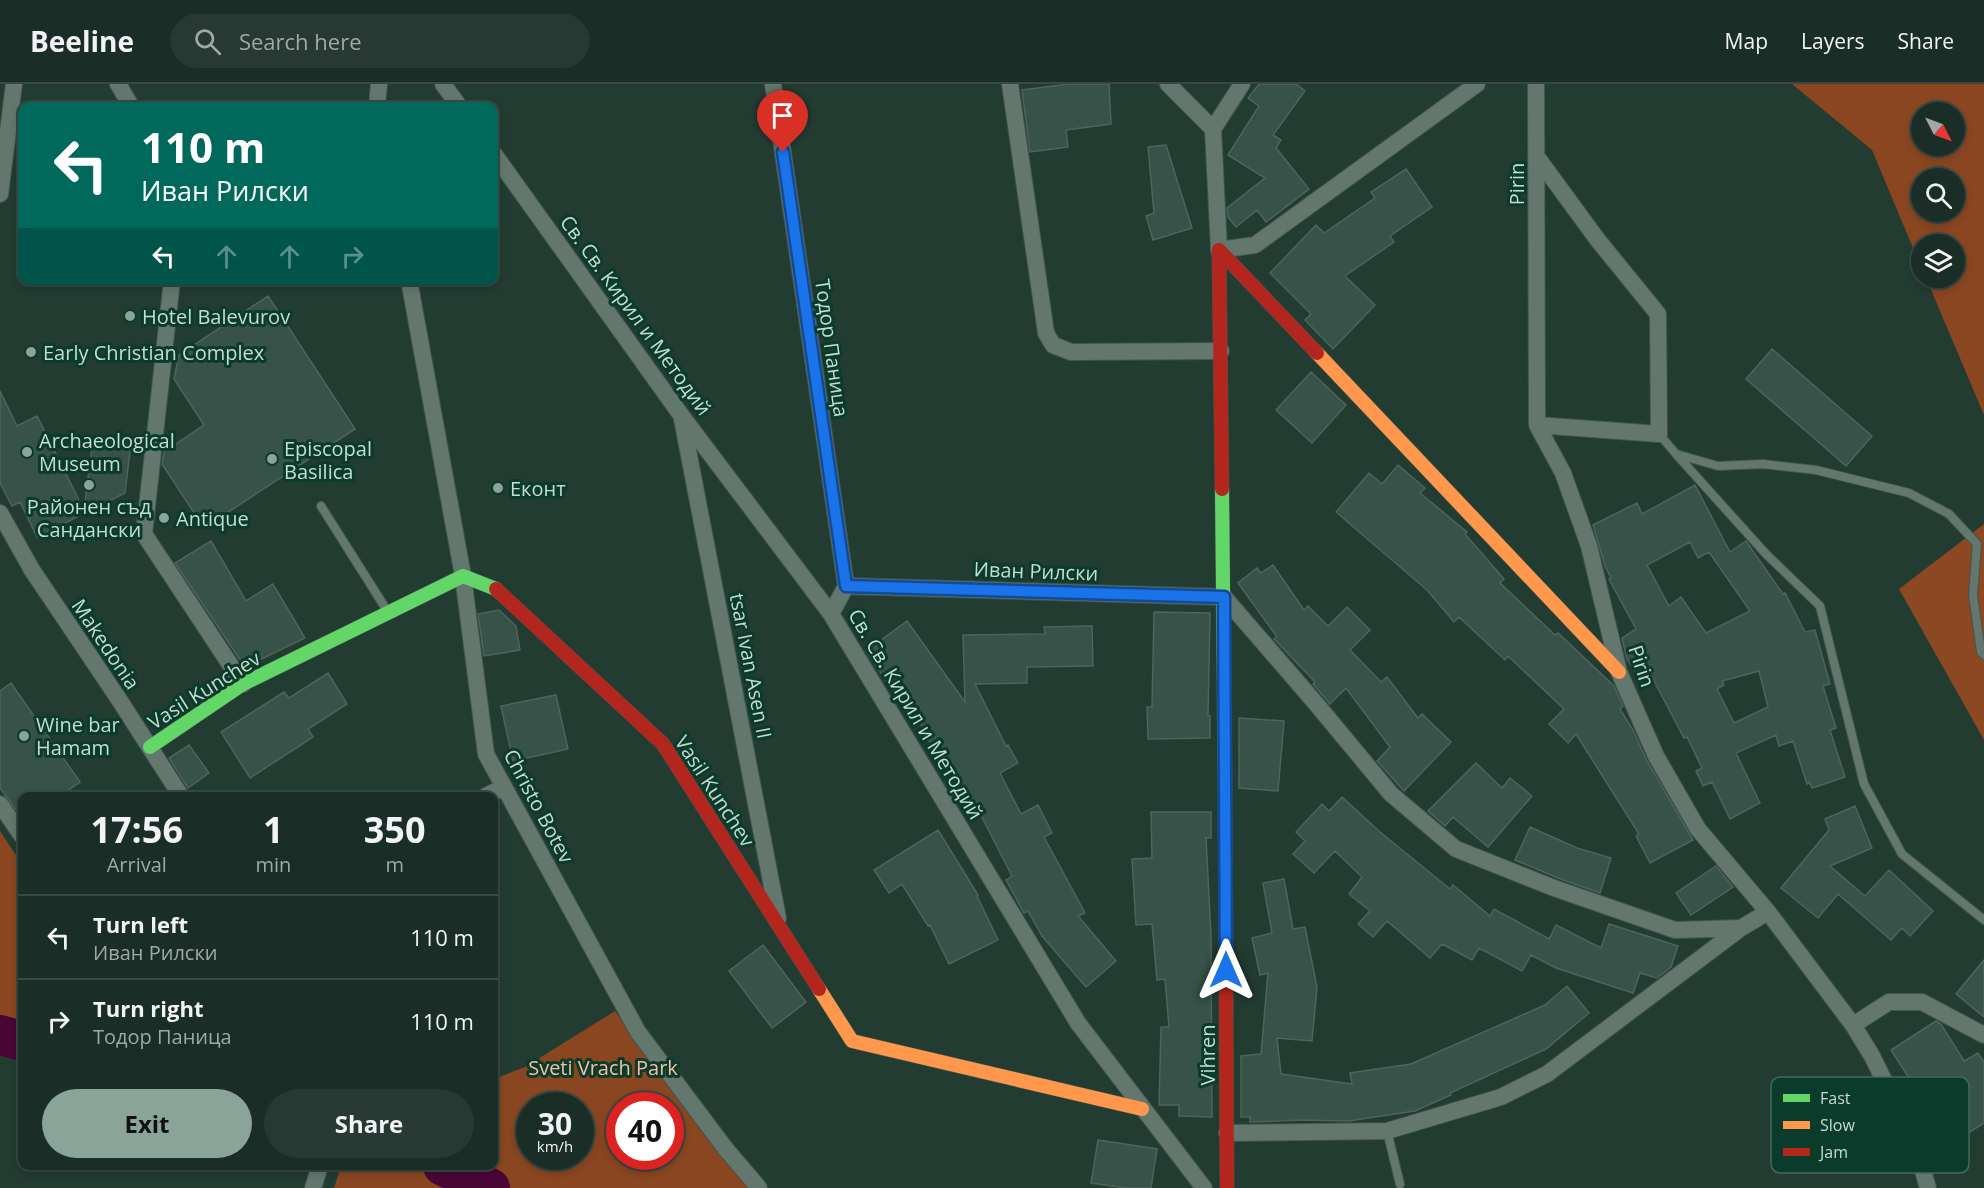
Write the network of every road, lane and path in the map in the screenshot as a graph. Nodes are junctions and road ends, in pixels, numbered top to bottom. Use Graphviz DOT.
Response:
graph roads {
  1 [pos="14,84"];
  2 [pos="118,84"];
  3 [pos="379,84"];
  4 [pos="443,84"];
  5 [pos="773,84"];
  6 [pos="1010,84"];
  7 [pos="1168,84"];
  8 [pos="1242,84"];
  9 [pos="1477,84"];
  10 [pos="1536,84"];
  11 [pos="128,102"];
  12 [pos="377,102"];
  13 [pos="456,102"];
  14 [pos="6,107"];
  15 [pos="1213,129"];
  16 [pos="1537,156"];
  17 [pos="498,160"];
  18 [pos="0,194"];
  19 [pos="1219,250"];
  20 [pos="171,285"];
  21 [pos="410,285"];
  22 [pos="1221,351"];
  23 [pos="681,415"];
  24 [pos="1537,425"];
  25 [pos="1659,434"];
  26 [pos="1676,454"];
  27 [pos="321,506"];
  28 [pos="0,513"];
  29 [pos="463,576"];
  30 [pos="846,586"];
  31 [pos="1224,597"];
  32 [pos="388,613"];
  33 [pos="831,614"];
  34 [pos="1984,655"];
  35 [pos="1619,672"];
  36 [pos="243,684"];
  37 [pos="150,747"];
  38 [pos="504,787"];
  39 [pos="178,792"];
  40 [pos="494,792"];
  41 [pos="0,804"];
  42 [pos="18,830"];
  43 [pos="1768,912"];
  44 [pos="1984,920"];
  45 [pos="780,926"];
  46 [pos="1742,928"];
  47 [pos="1853,1025"];
  48 [pos="1984,1035"];
  49 [pos="1882,1077"];
  50 [pos="1142,1109"];
  51 [pos="1387,1131"];
  52 [pos="1227,1133"];
  53 [pos="319,1170"];
  54 [pos="1924,1173"];
  55 [pos="1400,1184"];
  56 [pos="313,1188"];
  57 [pos="759,1188"];
  58 [pos="1203,1188"];
  59 [pos="1227,1188"];
  60 [pos="1928,1188"];
  1 -- 14 [label="street"];
  2 -- 11 [label="street"];
  3 -- 12 [label="street"];
  4 -- 13 [label="street"];
  5 -- 30 [label="street, Тодор Паница"];
  6 -- 22 [label="street"];
  7 -- 15 [label="street"];
  8 -- 15 [label="street"];
  9 -- 19 [label="street"];
  10 -- 16 [label="street, Pirin"];
  14 -- 18 [label="street"];
  15 -- 19 [label="street"];
  16 -- 24 [label="street, Pirin"];
  16 -- 25 [label="street"];
  17 -- 23 [label="street, Св. Св. Кирил и Методий"];
  19 -- 22 [label="street, Vihren"];
  19 -- 35 [label="street"];
  20 -- 36 [label="street"];
  21 -- 29 [label="street, Christo Botev"];
  22 -- 31 [label="street, Vihren"];
  23 -- 33 [label="street, Св. Св. Кирил и Методий"];
  23 -- 45 [label="street, tsar Ivan Asen II"];
  24 -- 25 [label="street"];
  24 -- 35 [label="street, Pirin"];
  25 -- 26 [label="lane"];
  26 -- 34 [label="lane"];
  26 -- 44 [label="lane"];
  27 -- 32 [label="lane"];
  28 -- 37 [label="street, Makedonia"];
  29 -- 32 [label="street, Vasil Kunchev"];
  29 -- 38 [label="street, Christo Botev"];
  29 -- 45 [label="street, Vasil Kunchev"];
  30 -- 31 [label="street, Иван Рилски"];
  30 -- 33 [label="street"];
  31 -- 46 [label="street"];
  31 -- 52 [label="street, Vihren"];
  32 -- 36 [label="street, Vasil Kunchev"];
  33 -- 50 [label="street, Св. Св. Кирил и Методий"];
  35 -- 43 [label="street, Pirin"];
  36 -- 37 [label="street, Vasil Kunchev"];
  37 -- 39 [label="street, Makedonia"];
  38 -- 40 [label="street"];
  38 -- 57 [label="street, Christo Botev"];
  41 -- 42 [label="street"];
  43 -- 46 [label="street"];
  43 -- 47 [label="street, Pirin"];
  45 -- 50 [label="street, Vasil Kunchev"];
  46 -- 51 [label="street"];
  47 -- 48 [label="street"];
  47 -- 49 [label="street, Pirin"];
  50 -- 58 [label="street, Св. Св. Кирил и Методий"];
  51 -- 52 [label="street"];
  51 -- 55 [label="lane"];
  52 -- 59 [label="street, Vihren"];
  53 -- 56 [label="street"];
  54 -- 60 [label="street, Pirin"];
}
